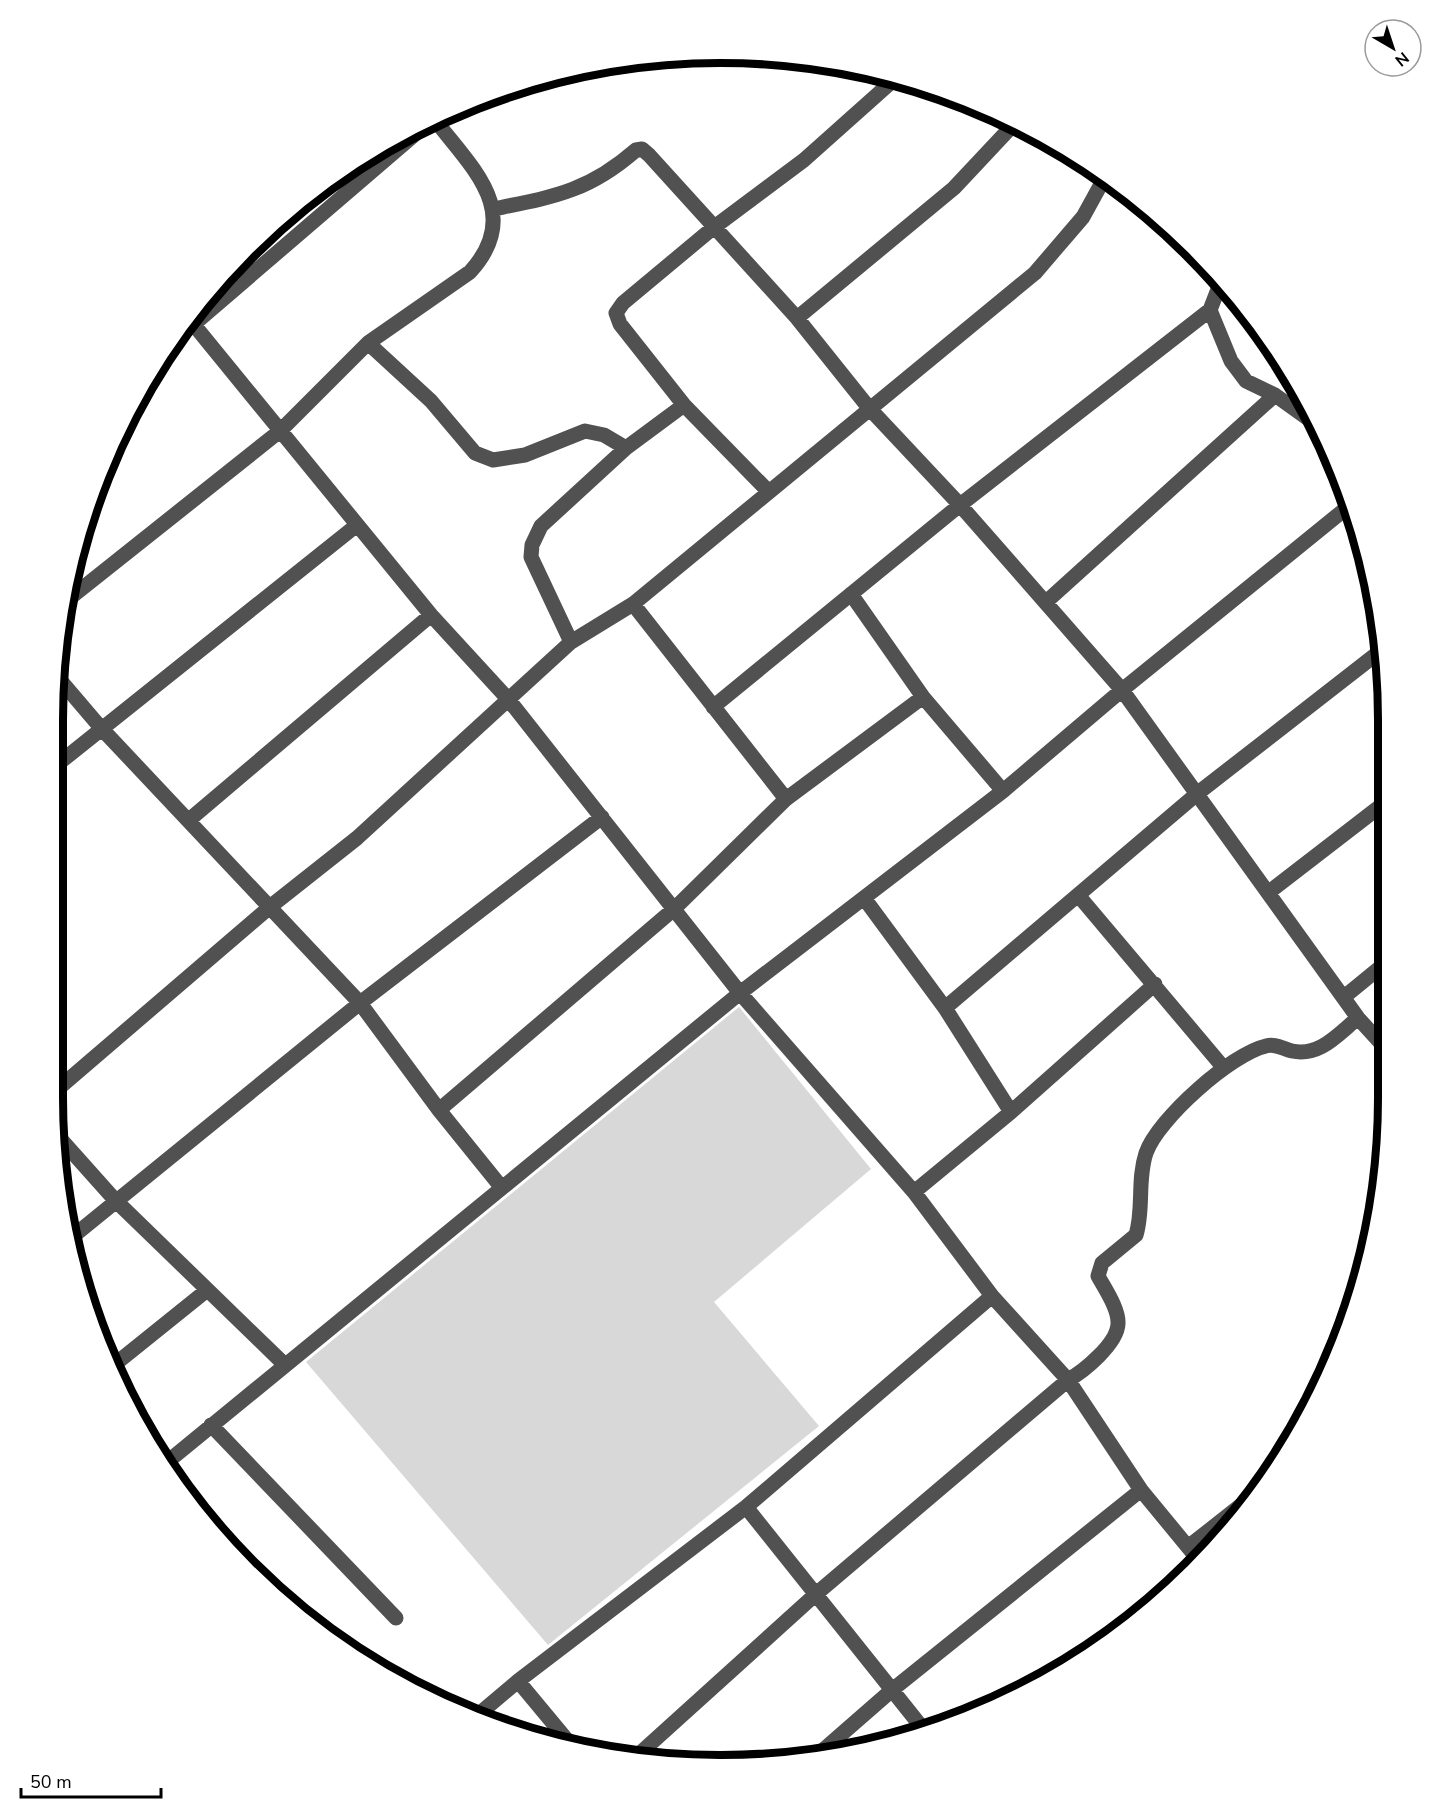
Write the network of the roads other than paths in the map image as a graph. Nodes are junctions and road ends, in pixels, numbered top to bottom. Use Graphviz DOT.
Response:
graph roads {
  1 [pos="889,84"];
  2 [pos="440,126"];
  3 [pos="1009,130"];
  4 [pos="399,147"];
  5 [pos="1101,185"];
  6 [pos="493,208"];
  7 [pos="713,228"];
  8 [pos="1218,290"];
  9 [pos="209,307"];
  10 [pos="1210,310"];
  11 [pos="797,318"];
  12 [pos="195,326"];
  13 [pos="368,343"];
  14 [pos="1275,395"];
  15 [pos="684,405"];
  16 [pos="869,408"];
  17 [pos="1302,414"];
  18 [pos="280,431"];
  19 [pos="626,448"];
  20 [pos="769,492"];
  21 [pos="960,505"];
  22 [pos="1343,510"];
  23 [pos="357,525"];
  24 [pos="76,593"];
  25 [pos="851,594"];
  26 [pos="1046,602"];
  27 [pos="633,604"];
  28 [pos="431,615"];
  29 [pos="571,642"];
  30 [pos="1374,656"];
  31 [pos="64,684"];
  32 [pos="1122,690"];
  33 [pos="923,697"];
  34 [pos="508,699"];
  35 [pos="713,707"];
  36 [pos="101,728"];
  37 [pos="63,760"];
  38 [pos="1003,791"];
  39 [pos="1198,793"];
  40 [pos="786,799"];
  41 [pos="1378,809"];
  42 [pos="602,817"];
  43 [pos="189,819"];
  44 [pos="1269,892"];
  45 [pos="1078,895"];
  46 [pos="864,898"];
  47 [pos="271,906"];
  48 [pos="674,909"];
  49 [pos="1378,970"];
  50 [pos="1155,984"];
  51 [pos="740,993"];
  52 [pos="1344,997"];
  53 [pos="360,1003"];
  54 [pos="945,1008"];
  55 [pos="1358,1018"];
  56 [pos="1378,1040"];
  57 [pos="1223,1067"];
  58 [pos="63,1080"];
  59 [pos="439,1110"];
  60 [pos="1011,1112"];
  61 [pos="64,1143"];
  62 [pos="502,1188"];
  63 [pos="914,1192"];
  64 [pos="115,1200"];
  65 [pos="77,1232"];
  66 [pos="206,1291"];
  67 [pos="992,1296"];
  68 [pos="119,1361"];
  69 [pos="285,1365"];
  70 [pos="1068,1380"];
  71 [pos="211,1425"];
  72 [pos="171,1459"];
  73 [pos="1141,1490"];
  74 [pos="746,1507"];
  75 [pos="1213,1533"];
  76 [pos="1193,1552"];
  77 [pos="816,1594"];
  78 [pos="396,1618"];
  79 [pos="518,1681"];
  80 [pos="892,1690"];
  81 [pos="483,1710"];
  82 [pos="919,1724"];
  83 [pos="564,1736"];
  84 [pos="829,1745"];
  85 [pos="644,1750"];
  1 -- 7 [label="street"];
  2 -- 6 [label="street"];
  3 -- 11 [label="street"];
  4 -- 9 [label="street"];
  5 -- 16 [label="street"];
  6 -- 7 [label="street"];
  6 -- 13 [label="street"];
  7 -- 11 [label="street"];
  7 -- 15 [label="street"];
  8 -- 10 [label="street"];
  10 -- 14 [label="street"];
  10 -- 21 [label="street"];
  11 -- 16 [label="street"];
  12 -- 18 [label="street"];
  13 -- 18 [label="street"];
  13 -- 19 [label="street"];
  14 -- 17 [label="street"];
  14 -- 26 [label="street"];
  15 -- 19 [label="street"];
  15 -- 20 [label="street"];
  16 -- 20 [label="street"];
  16 -- 21 [label="street"];
  18 -- 23 [label="street"];
  18 -- 24 [label="street"];
  19 -- 29 [label="street"];
  20 -- 27 [label="street"];
  21 -- 25 [label="street"];
  21 -- 26 [label="street"];
  22 -- 32 [label="street"];
  23 -- 28 [label="street"];
  23 -- 36 [label="street"];
  25 -- 33 [label="street"];
  25 -- 35 [label="street"];
  26 -- 32 [label="street"];
  27 -- 29 [label="street"];
  27 -- 35 [label="street"];
  28 -- 34 [label="street"];
  28 -- 43 [label="street"];
  29 -- 34 [label="street"];
  30 -- 39 [label="street"];
  31 -- 36 [label="street"];
  32 -- 38 [label="street"];
  32 -- 39 [label="street"];
  33 -- 38 [label="street"];
  33 -- 40 [label="street"];
  34 -- 42 [label="street"];
  34 -- 47 [label="street"];
  35 -- 40 [label="street"];
  36 -- 37 [label="street"];
  36 -- 43 [label="street"];
  38 -- 46 [label="street"];
  39 -- 44 [label="street"];
  39 -- 45 [label="street"];
  40 -- 48 [label="street"];
  41 -- 44 [label="street"];
  42 -- 48 [label="street"];
  42 -- 53 [label="street"];
  43 -- 47 [label="street"];
  44 -- 52 [label="street"];
  45 -- 50 [label="street"];
  45 -- 54 [label="street"];
  46 -- 51 [label="street"];
  46 -- 54 [label="street"];
  47 -- 53 [label="street"];
  47 -- 58 [label="street"];
  48 -- 51 [label="street"];
  48 -- 59 [label="street"];
  49 -- 52 [label="street"];
  50 -- 57 [label="street"];
  50 -- 60 [label="street"];
  51 -- 62 [label="street"];
  51 -- 63 [label="street"];
  52 -- 55 [label="street"];
  53 -- 59 [label="street"];
  53 -- 64 [label="street"];
  54 -- 60 [label="street"];
  55 -- 56 [label="street"];
  55 -- 57 [label="street"];
  57 -- 70 [label="street"];
  59 -- 62 [label="street"];
  60 -- 63 [label="street"];
  61 -- 64 [label="street"];
  62 -- 69 [label="street"];
  63 -- 67 [label="street"];
  64 -- 65 [label="street"];
  64 -- 66 [label="street"];
  66 -- 68 [label="street"];
  66 -- 69 [label="street"];
  67 -- 70 [label="street"];
  67 -- 74 [label="street"];
  69 -- 71 [label="street"];
  70 -- 73 [label="street"];
  70 -- 77 [label="street"];
  71 -- 72 [label="street"];
  71 -- 78 [label="street"];
  73 -- 76 [label="street"];
  73 -- 80 [label="street"];
  74 -- 77 [label="street"];
  74 -- 79 [label="street"];
  75 -- 76 [label="street"];
  77 -- 80 [label="street"];
  77 -- 85 [label="street"];
  79 -- 81 [label="street"];
  79 -- 83 [label="street"];
  80 -- 82 [label="street"];
  80 -- 84 [label="street"];
}
